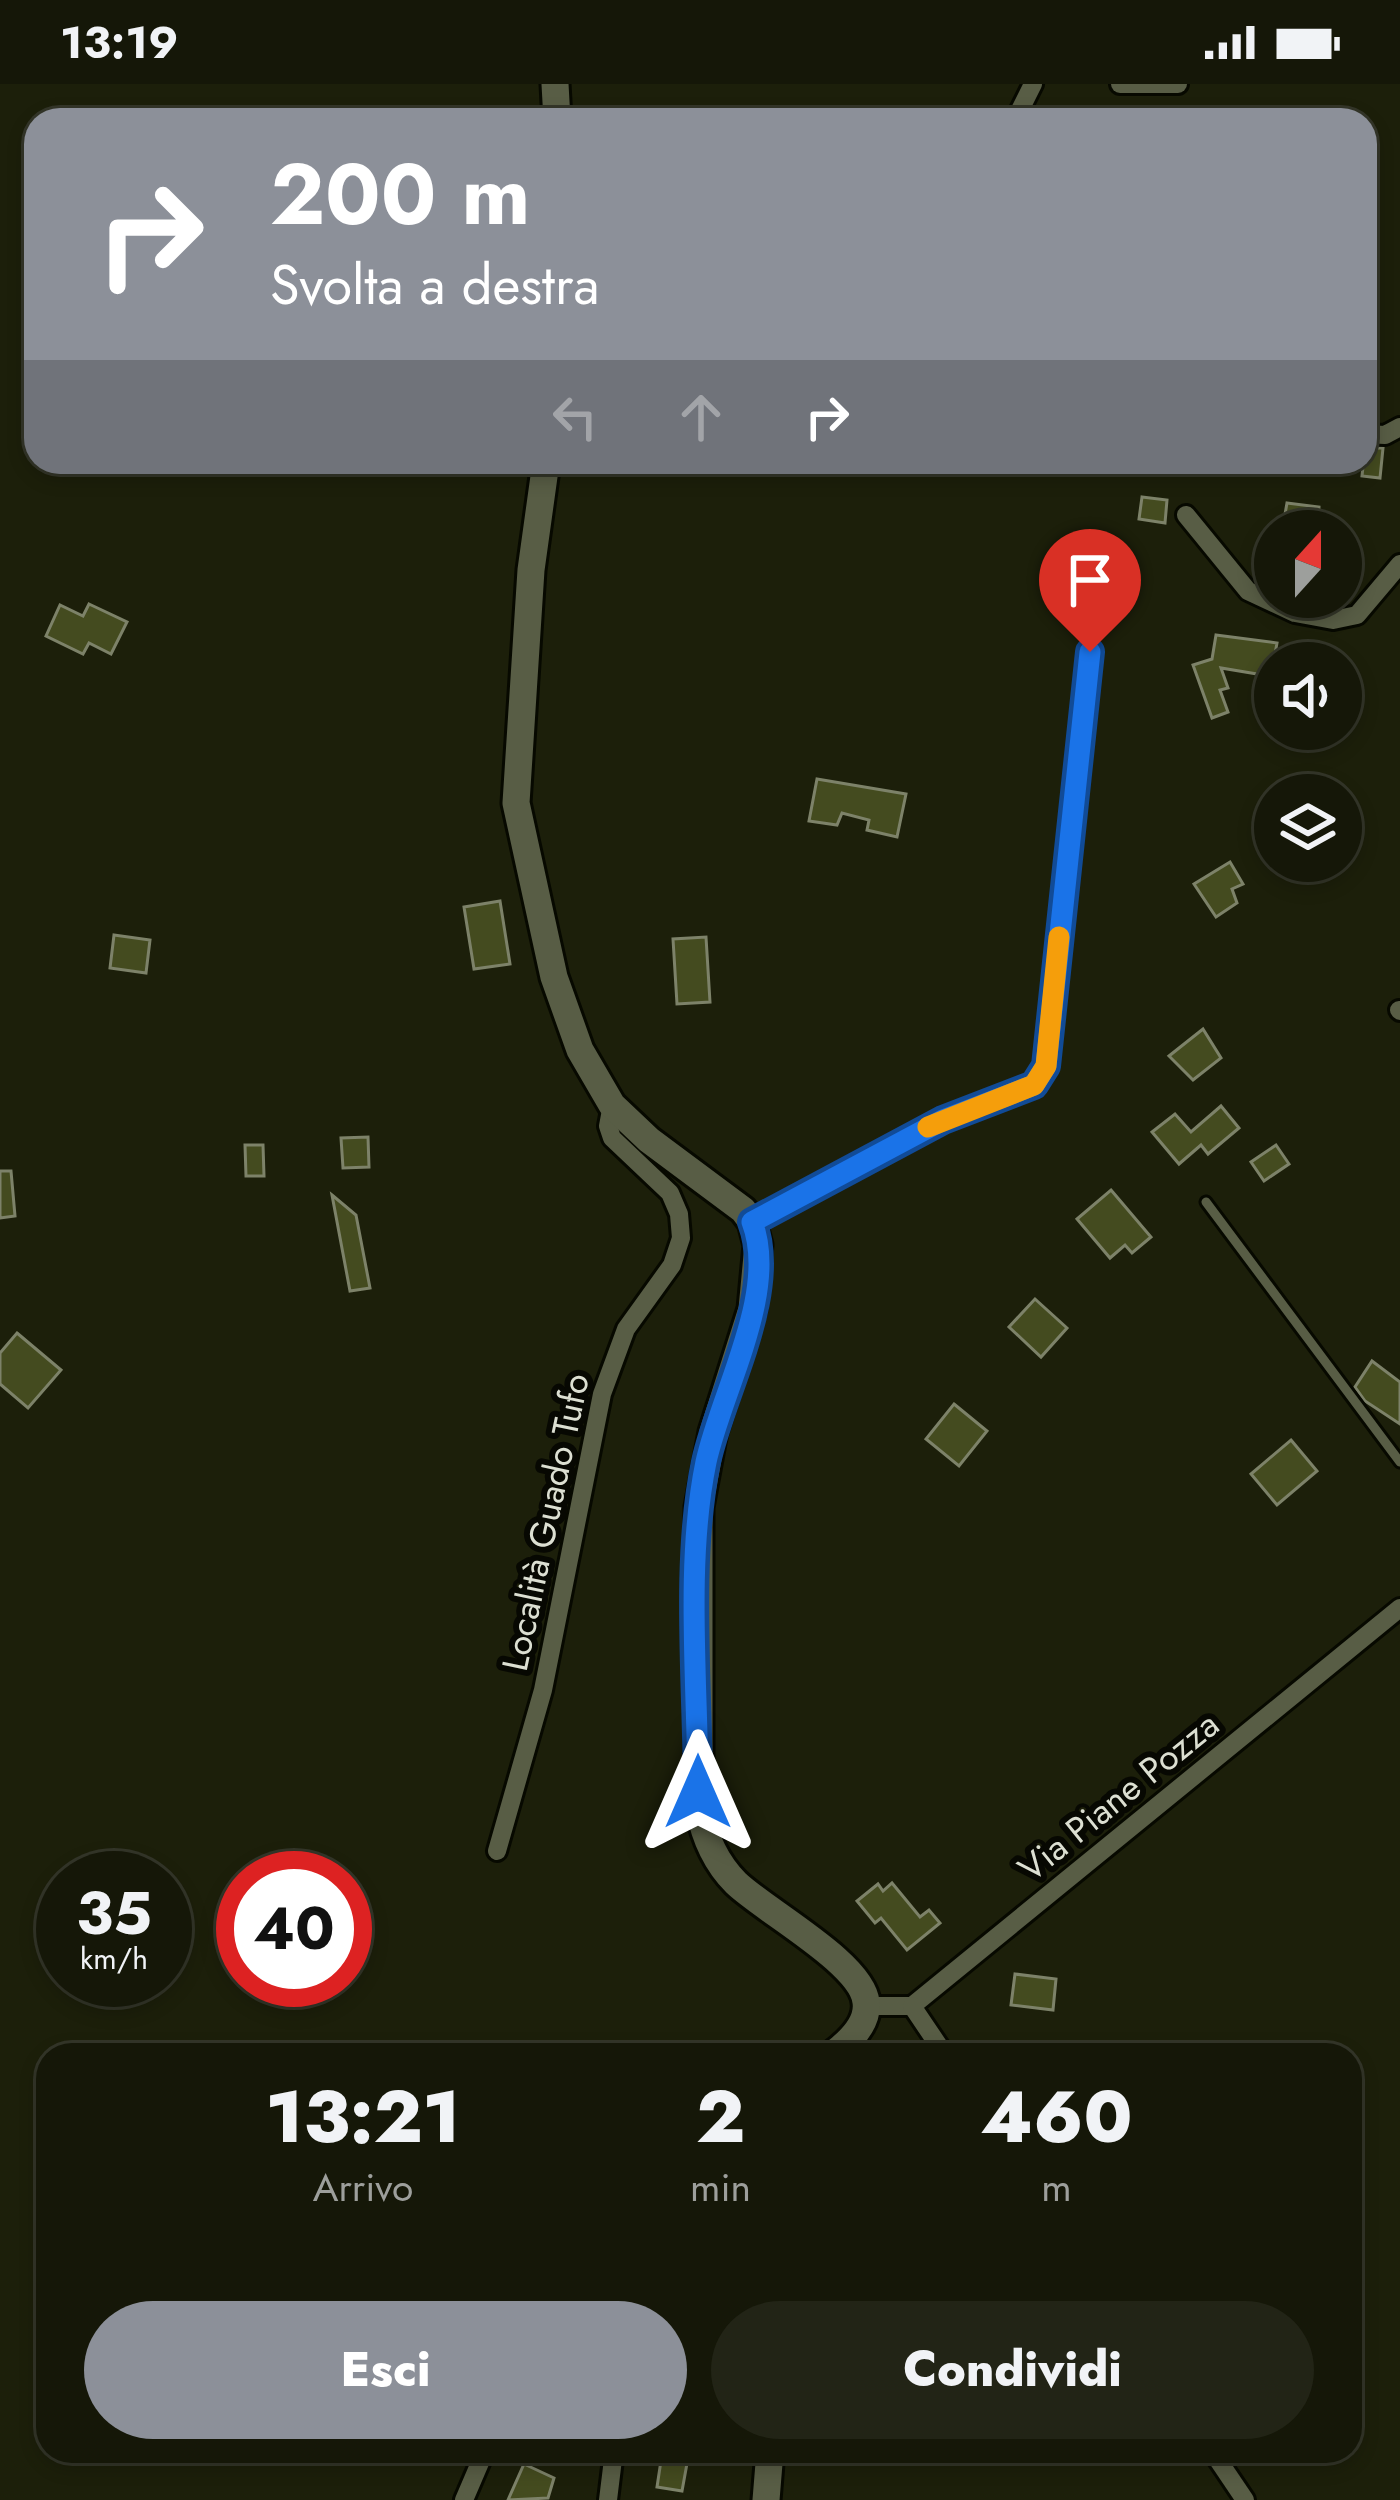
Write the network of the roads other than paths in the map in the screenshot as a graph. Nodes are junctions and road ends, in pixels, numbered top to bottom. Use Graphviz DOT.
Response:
graph roads {
  1 [pos="1120,84"];
  2 [pos="1178,84"];
  3 [pos="544,474"];
  4 [pos="1186,515"];
  5 [pos="1400,564"];
  6 [pos="1090,652"];
  7 [pos="612,1105"];
  8 [pos="1206,1202"];
  9 [pos="752,1222"];
  10 [pos="1400,1462"];
  11 [pos="1400,1608"];
  12 [pos="497,1851"];
  13 [pos="867,2006"];
  14 [pos="912,2006"];
  15 [pos="844,2043"];
  16 [pos="937,2043"];
  17 [pos="480,2463"];
  18 [pos="613,2463"];
  19 [pos="769,2463"];
  20 [pos="1220,2463"];
  21 [pos="464,2500"];
  22 [pos="608,2500"];
  23 [pos="766,2500"];
  24 [pos="1245,2500"];
  1 -- 2 [label="street"];
  3 -- 7 [label="street"];
  4 -- 5 [label="street"];
  6 -- 9 [label="street"];
  7 -- 9 [label="street"];
  7 -- 12 [label="street, Località Guado Tufo"];
  8 -- 10 [label="lane"];
  9 -- 13 [label="street"];
  11 -- 14 [label="street, Via Piane Pozza"];
  13 -- 14 [label="street"];
  13 -- 15 [label="street"];
  14 -- 16 [label="street"];
  17 -- 21 [label="street"];
  18 -- 22 [label="street"];
  19 -- 23 [label="street"];
  20 -- 24 [label="street"];
}
